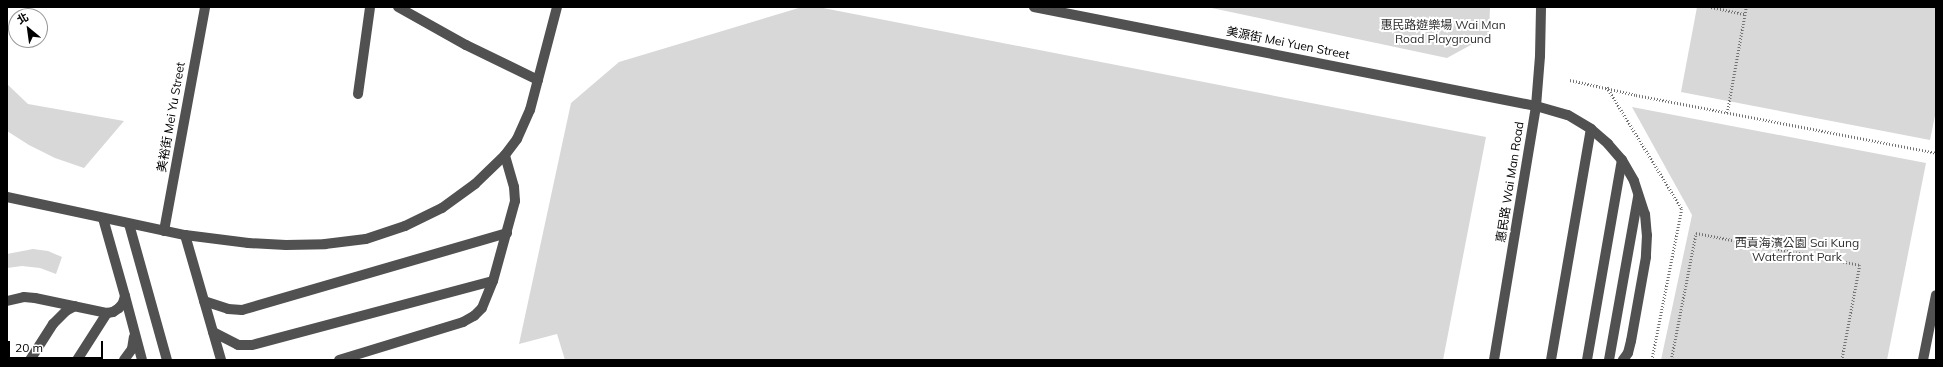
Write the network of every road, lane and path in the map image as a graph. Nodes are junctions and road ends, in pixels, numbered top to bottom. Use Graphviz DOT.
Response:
graph roads {
  1 [pos="205,7"];
  2 [pos="370,7"];
  3 [pos="398,7"];
  4 [pos="557,7"];
  5 [pos="1034,7"];
  6 [pos="1541,7"];
  7 [pos="1711,7"];
  8 [pos="1746,7"];
  9 [pos="1745,14"];
  10 [pos="538,80"];
  11 [pos="1570,80"];
  12 [pos="358,94"];
  13 [pos="1536,106"];
  14 [pos="1727,113"];
  15 [pos="1591,130"];
  16 [pos="1936,153"];
  17 [pos="505,155"];
  18 [pos="1622,160"];
  19 [pos="1639,193"];
  20 [pos="7,197"];
  21 [pos="103,218"];
  22 [pos="129,224"];
  23 [pos="164,231"];
  24 [pos="507,233"];
  25 [pos="185,235"];
  26 [pos="493,280"];
  27 [pos="1936,295"];
  28 [pos="125,296"];
  29 [pos="7,301"];
  30 [pos="204,301"];
  31 [pos="75,306"];
  32 [pos="107,313"];
  33 [pos="133,328"];
  34 [pos="213,332"];
  35 [pos="221,358"];
  36 [pos="30,360"];
  37 [pos="77,360"];
  38 [pos="124,360"];
  39 [pos="142,360"];
  40 [pos="167,360"];
  41 [pos="339,360"];
  42 [pos="1494,360"];
  43 [pos="1551,360"];
  44 [pos="1587,360"];
  45 [pos="1609,360"];
  46 [pos="1623,360"];
  47 [pos="1671,360"];
  48 [pos="1842,360"];
  49 [pos="1923,360"];
  1 -- 23 [label="street, 美裕街 Mei Yu Street"];
  2 -- 12 [label="street"];
  3 -- 10 [label="street"];
  4 -- 10 [label="street"];
  5 -- 13 [label="street, 美源街 Mei Yuen Street"];
  6 -- 13 [label="street, 惠民路 Wai Man Road"];
  7 -- 9 [label="path"];
  8 -- 9 [label="path"];
  9 -- 14 [label="path"];
  10 -- 17 [label="street"];
  11 -- 14 [label="path"];
  13 -- 15 [label="street, 美源街 Mei Yuen Street"];
  13 -- 42 [label="street, 惠民路 Wai Man Road"];
  14 -- 16 [label="path"];
  15 -- 18 [label="street, 美源街 Mei Yuen Street"];
  15 -- 43 [label="street"];
  17 -- 24 [label="street"];
  17 -- 25 [label="street"];
  18 -- 19 [label="street, 美源街 Mei Yuen Street"];
  18 -- 44 [label="street"];
  19 -- 45 [label="street"];
  19 -- 46 [label="street, 美源街 Mei Yuen Street"];
  20 -- 21 [label="street"];
  21 -- 22 [label="street"];
  21 -- 28 [label="street"];
  22 -- 23 [label="street"];
  22 -- 40 [label="street"];
  23 -- 25 [label="street"];
  24 -- 26 [label="street"];
  24 -- 30 [label="street"];
  25 -- 30 [label="street"];
  26 -- 34 [label="street"];
  26 -- 41 [label="street"];
  27 -- 49 [label="street"];
  28 -- 32 [label="street"];
  28 -- 33 [label="street"];
  29 -- 31 [label="street"];
  30 -- 34 [label="street"];
  31 -- 32 [label="street"];
  31 -- 36 [label="street"];
  32 -- 37 [label="street"];
  33 -- 38 [label="street"];
  33 -- 39 [label="street"];
  34 -- 35 [label="street"];
  47 -- 48 [label="path"];
}
